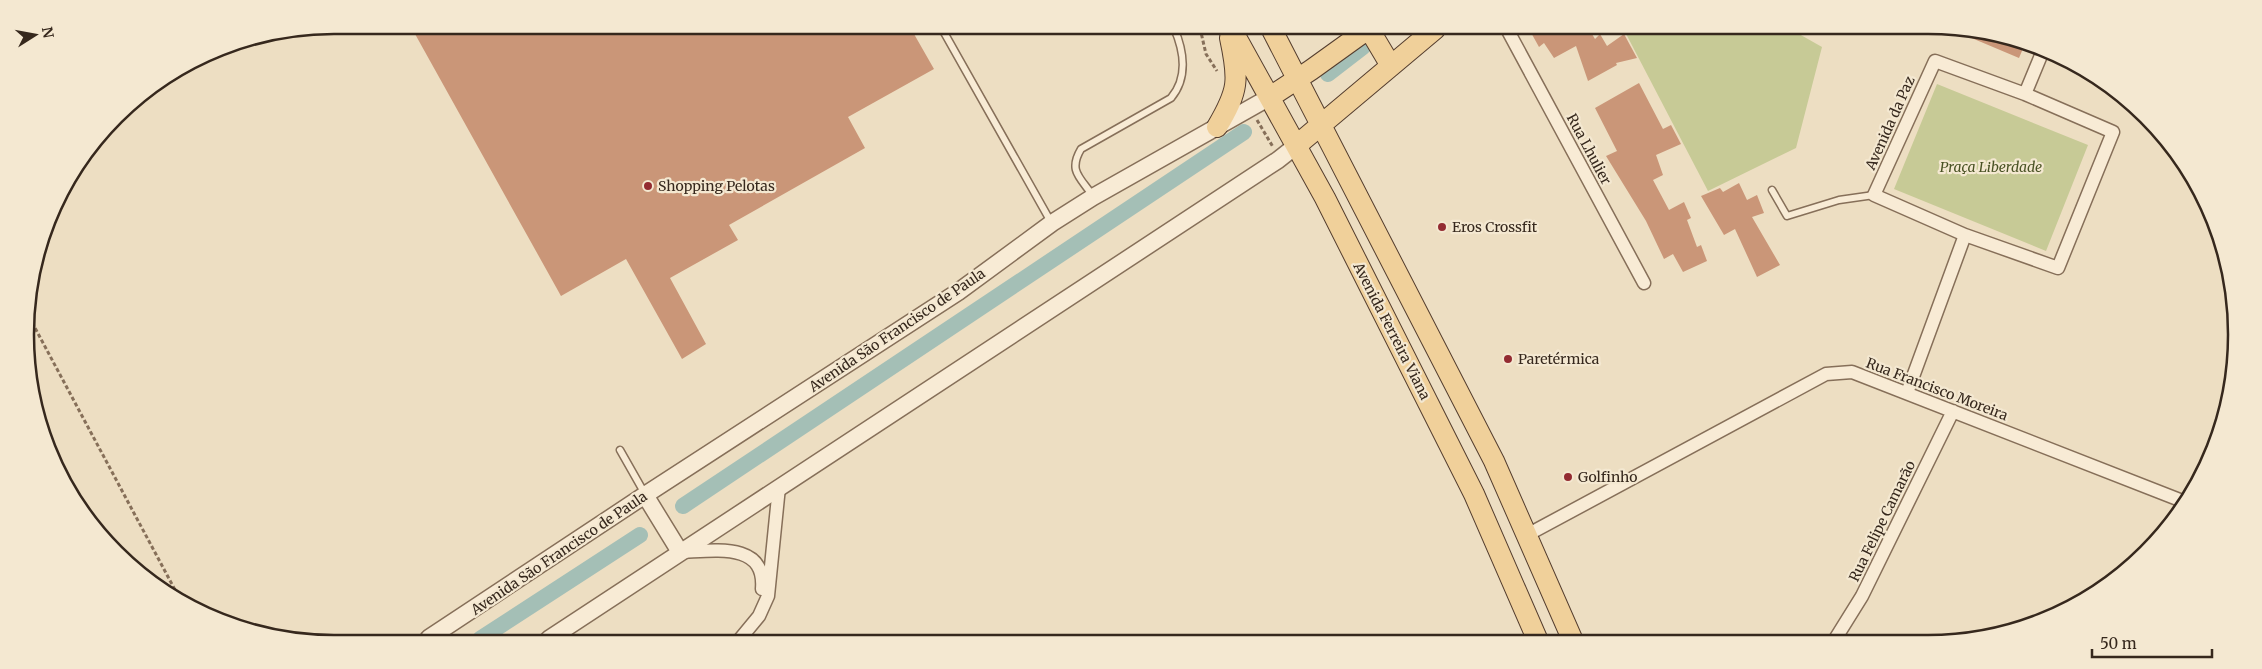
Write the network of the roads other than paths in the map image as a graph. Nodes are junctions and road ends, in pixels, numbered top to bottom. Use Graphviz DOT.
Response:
graph roads {
  1 [pos="945,34"];
  2 [pos="1176,34"];
  3 [pos="1231,34"];
  4 [pos="1233,34"];
  5 [pos="1275,34"];
  6 [pos="1362,34"];
  7 [pos="1373,34"];
  8 [pos="1382,34"];
  9 [pos="1430,34"];
  10 [pos="1510,34"];
  11 [pos="2041,56"];
  12 [pos="1395,62"];
  13 [pos="1298,78"];
  14 [pos="2025,94"];
  15 [pos="1270,97"];
  16 [pos="1322,124"];
  17 [pos="1217,127"];
  18 [pos="1297,145"];
  19 [pos="1772,190"];
  20 [pos="1874,195"];
  21 [pos="1093,197"];
  22 [pos="1052,223"];
  23 [pos="1965,235"];
  24 [pos="1644,284"];
  25 [pos="1907,393"];
  26 [pos="1953,411"];
  27 [pos="620,450"];
  28 [pos="779,487"];
  29 [pos="648,500"];
  30 [pos="2179,500"];
  31 [pos="1527,535"];
  32 [pos="680,552"];
  33 [pos="750,628"];
  34 [pos="434,635"];
  35 [pos="556,635"];
  36 [pos="744,635"];
  37 [pos="1536,635"];
  38 [pos="1570,635"];
  39 [pos="1838,635"];
  1 -- 22 [label="lane"];
  2 -- 21 [label="lane"];
  3 -- 17 [label="main road"];
  4 -- 15 [label="main road, Avenida Ferreira Viana"];
  5 -- 13 [label="main road"];
  6 -- 13 [label="main road, Avenida São Francisco de Paula"];
  7 -- 12 [label="main road"];
  8 -- 12 [label="main road"];
  9 -- 12 [label="main road"];
  10 -- 24 [label="street, Rua Lhulier"];
  11 -- 14 [label="street"];
  12 -- 16 [label="main road"];
  13 -- 15 [label="main road, Avenida São Francisco de Paula"];
  13 -- 16 [label="main road"];
  14 -- 20 [label="street, Avenida da Paz"];
  14 -- 23 [label="street, Avenida da Paz"];
  15 -- 17 [label="street, Avenida São Francisco de Paula"];
  15 -- 18 [label="main road, Avenida Ferreira Viana"];
  16 -- 18 [label="main road"];
  16 -- 31 [label="main road"];
  17 -- 21 [label="street, Avenida São Francisco de Paula"];
  18 -- 28 [label="street"];
  18 -- 37 [label="main road, Avenida Ferreira Viana"];
  19 -- 20 [label="lane"];
  20 -- 23 [label="street, Avenida da Paz"];
  21 -- 22 [label="street, Avenida São Francisco de Paula"];
  22 -- 29 [label="street, Avenida São Francisco de Paula"];
  23 -- 25 [label="street"];
  25 -- 26 [label="street, Rua Francisco Moreira"];
  25 -- 31 [label="street, Rua Francisco Moreira"];
  26 -- 30 [label="street, Rua Francisco Moreira"];
  26 -- 39 [label="street, Rua Felipe Camarão"];
  27 -- 29 [label="lane"];
  28 -- 32 [label="street"];
  28 -- 33 [label="street"];
  29 -- 32 [label="street"];
  29 -- 34 [label="street, Avenida São Francisco de Paula"];
  31 -- 38 [label="main road"];
  32 -- 33 [label="street"];
  32 -- 35 [label="street"];
  33 -- 36 [label="street"];
}
